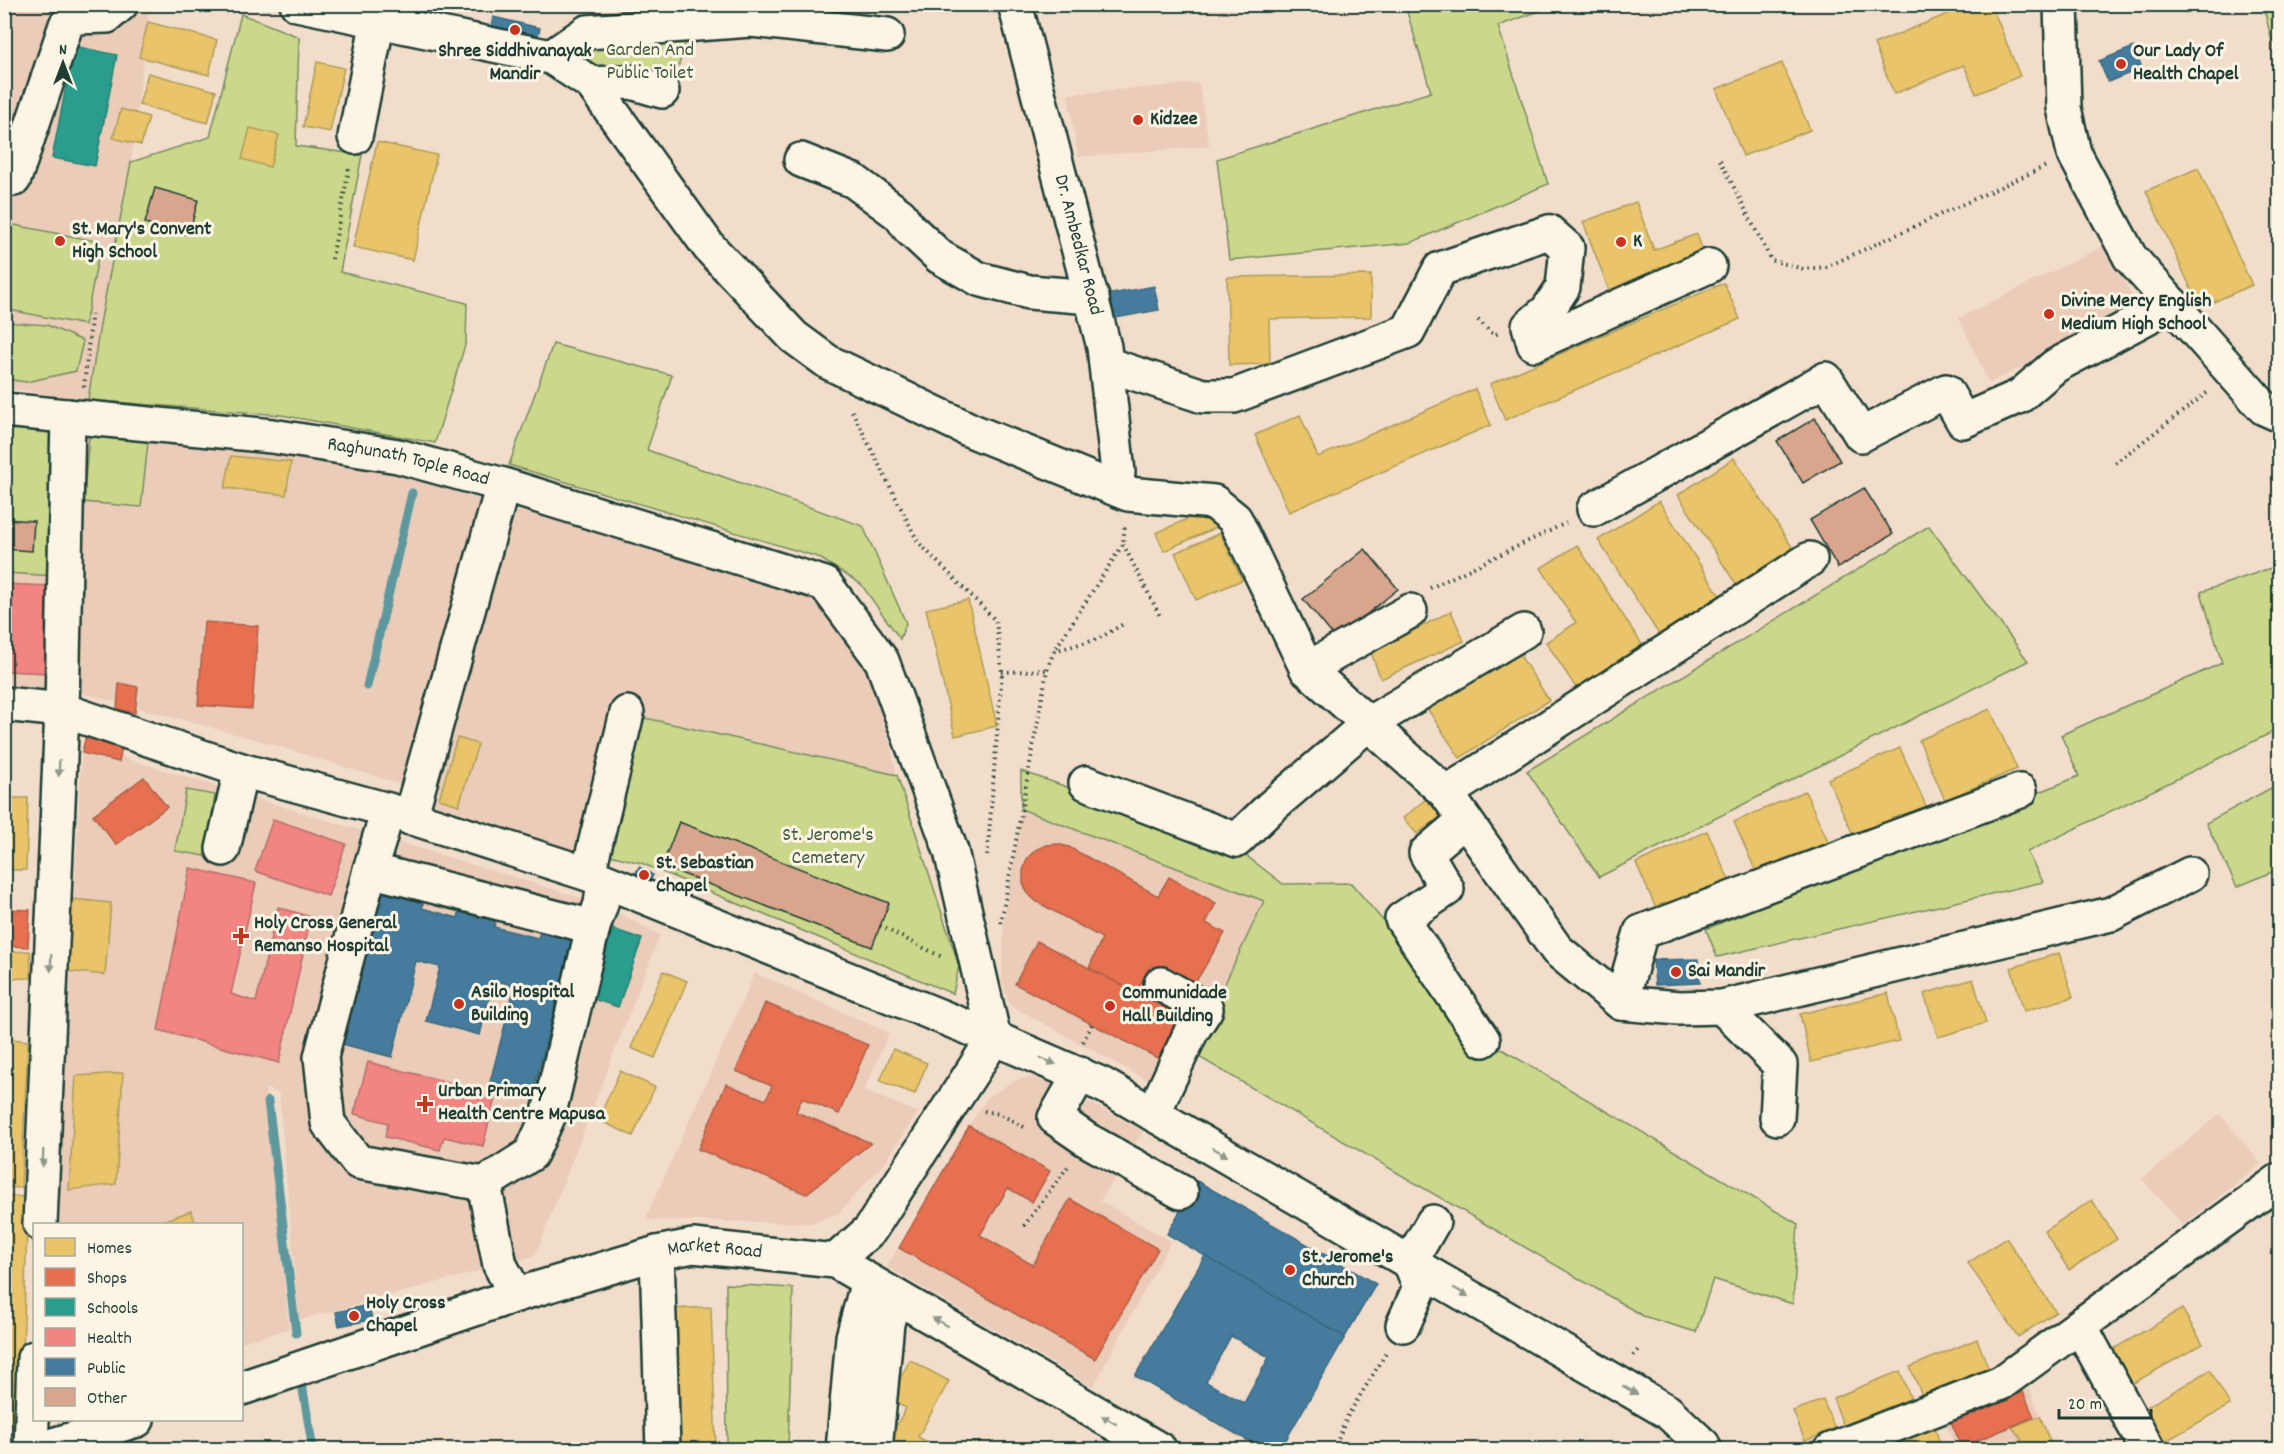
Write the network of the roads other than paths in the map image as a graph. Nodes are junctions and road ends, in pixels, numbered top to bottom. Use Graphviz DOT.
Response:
graph roads {
  1 [pos="121,4"];
  2 [pos="297,4"];
  3 [pos="1016,4"];
  4 [pos="2061,4"];
  5 [pos="394,16"];
  6 [pos="887,34"];
  7 [pos="551,57"];
  8 [pos="592,84"];
  9 [pos="662,91"];
  10 [pos="355,137"];
  11 [pos="801,160"];
  12 [pos="14,179"];
  13 [pos="1709,266"];
  14 [pos="1092,297"];
  15 [pos="2172,304"];
  16 [pos="1106,364"];
  17 [pos="4,410"];
  18 [pos="2280,415"];
  19 [pos="68,416"];
  20 [pos="503,485"];
  21 [pos="1122,491"];
  22 [pos="1594,509"];
  23 [pos="1810,559"];
  24 [pos="1410,611"];
  25 [pos="1524,631"];
  26 [pos="1307,669"];
  27 [pos="4,704"];
  28 [pos="62,710"];
  29 [pos="627,713"];
  30 [pos="1368,724"];
  31 [pos="241,770"];
  32 [pos="1086,783"];
  33 [pos="2020,791"];
  34 [pos="1446,793"];
  35 [pos="399,814"];
  36 [pos="1465,820"];
  37 [pos="223,849"];
  38 [pos="370,870"];
  39 [pos="2190,874"];
  40 [pos="596,878"];
  41 [pos="593,927"];
  42 [pos="1161,984"];
  43 [pos="1621,1003"];
  44 [pos="1722,1007"];
  45 [pos="994,1038"];
  46 [pos="1483,1040"];
  47 [pos="1080,1074"];
  48 [pos="1153,1114"];
  49 [pos="1777,1118"];
  50 [pos="2280,1180"];
  51 [pos="484,1184"];
  52 [pos="1181,1192"];
  53 [pos="1433,1222"];
  54 [pos="40,1223"];
  55 [pos="657,1253"];
  56 [pos="835,1262"];
  57 [pos="1410,1263"];
  58 [pos="881,1288"];
  59 [pos="516,1295"];
  60 [pos="1403,1325"];
  61 [pos="2080,1326"];
  62 [pos="243,1388"];
  63 [pos="33,1389"];
  64 [pos="130,1421"];
  65 [pos="31,1449"];
  66 [pos="36,1449"];
  67 [pos="663,1449"];
  68 [pos="843,1449"];
  69 [pos="875,1449"];
  70 [pos="1160,1449"];
  71 [pos="1705,1449"];
  72 [pos="1831,1449"];
  73 [pos="2148,1449"];
  1 -- 12 [label="street"];
  2 -- 5 [label="street"];
  3 -- 14 [label="street, Dr. Ambedkar Road"];
  4 -- 15 [label="street"];
  5 -- 7 [label="street"];
  5 -- 10 [label="street"];
  6 -- 7 [label="street"];
  7 -- 8 [label="street"];
  8 -- 9 [label="street"];
  8 -- 21 [label="street"];
  11 -- 14 [label="street"];
  13 -- 16 [label="street"];
  14 -- 16 [label="street, Dr. Ambedkar Road"];
  15 -- 18 [label="street"];
  15 -- 22 [label="street"];
  16 -- 21 [label="street, Dr. Ambedkar Road"];
  17 -- 19 [label="street, Raghunath Tople Road"];
  19 -- 20 [label="street, Raghunath Tople Road"];
  19 -- 28 [label="street"];
  20 -- 35 [label="street, Raghunath Tople Road"];
  20 -- 45 [label="street"];
  21 -- 26 [label="street"];
  23 -- 34 [label="street"];
  24 -- 26 [label="street"];
  25 -- 30 [label="street"];
  26 -- 30 [label="street"];
  27 -- 28 [label="street"];
  28 -- 31 [label="street"];
  28 -- 54 [label="street, one-way"];
  29 -- 40 [label="street"];
  30 -- 32 [label="street"];
  30 -- 34 [label="street"];
  31 -- 35 [label="street"];
  31 -- 37 [label="street"];
  33 -- 43 [label="street"];
  34 -- 36 [label="street"];
  35 -- 38 [label="street, Raghunath Tople Road"];
  35 -- 40 [label="street"];
  36 -- 43 [label="street"];
  36 -- 46 [label="street"];
  38 -- 41 [label="street"];
  38 -- 51 [label="street, Raghunath Tople Road"];
  39 -- 44 [label="street"];
  40 -- 41 [label="street"];
  40 -- 45 [label="street"];
  41 -- 51 [label="street"];
  42 -- 48 [label="street"];
  43 -- 44 [label="street"];
  44 -- 49 [label="street"];
  45 -- 47 [label="street, one-way"];
  45 -- 56 [label="street"];
  47 -- 48 [label="street"];
  47 -- 52 [label="street"];
  48 -- 57 [label="street, one-way"];
  50 -- 61 [label="street"];
  51 -- 59 [label="street"];
  53 -- 57 [label="street"];
  55 -- 56 [label="street, Market Road"];
  55 -- 59 [label="street, Market Road"];
  55 -- 67 [label="street"];
  56 -- 58 [label="street, Market Road"];
  57 -- 60 [label="street"];
  57 -- 71 [label="street, one-way"];
  58 -- 68 [label="street"];
  58 -- 69 [label="street"];
  70 -- 58 [label="street, Market Road, one-way"];
  59 -- 62 [label="street, Market Road"];
  61 -- 72 [label="street"];
  61 -- 73 [label="street"];
  63 -- 65 [label="street"];
  64 -- 66 [label="street"];
}
